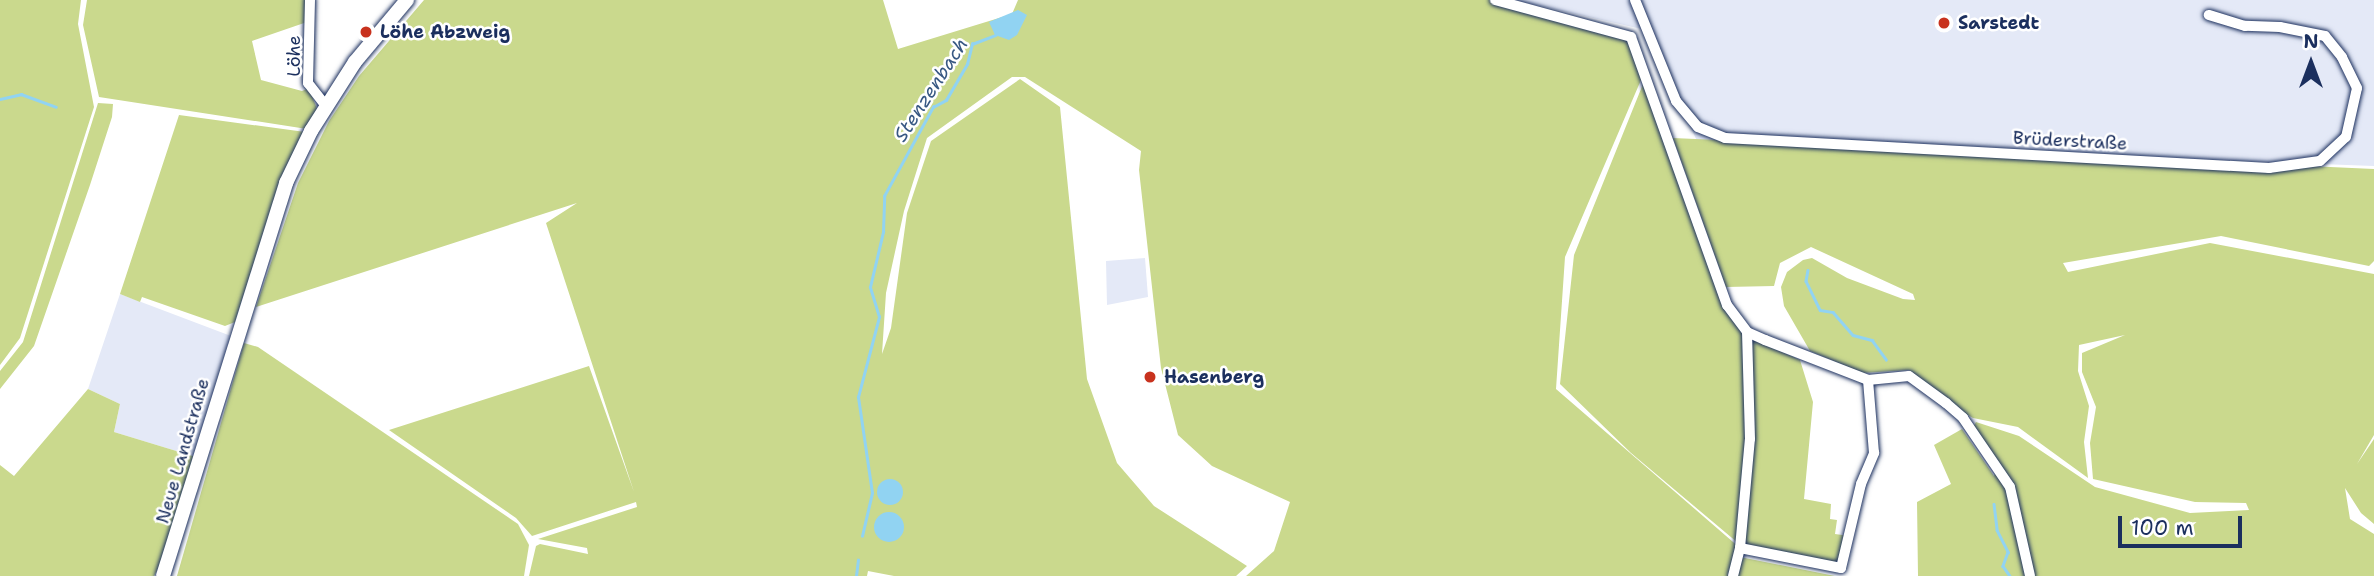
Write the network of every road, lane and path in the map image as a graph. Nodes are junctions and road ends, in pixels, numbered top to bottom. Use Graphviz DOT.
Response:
graph roads {
  1 [pos="310,0"];
  2 [pos="407,0"];
  3 [pos="1495,0"];
  4 [pos="1635,0"];
  5 [pos="2209,15"];
  6 [pos="326,106"];
  7 [pos="1747,332"];
  8 [pos="1868,380"];
  9 [pos="1740,548"];
  10 [pos="163,576"];
  11 [pos="1733,576"];
  12 [pos="2030,576"];
  1 -- 6 [label="street, Löhe"];
  2 -- 6 [label="main road, Neue Landstraße"];
  3 -- 7 [label="street"];
  4 -- 5 [label="street, Brüderstraße"];
  6 -- 10 [label="main road, Neue Landstraße"];
  7 -- 8 [label="street"];
  7 -- 9 [label="street"];
  8 -- 9 [label="street"];
  8 -- 12 [label="street"];
  9 -- 11 [label="street"];
}
